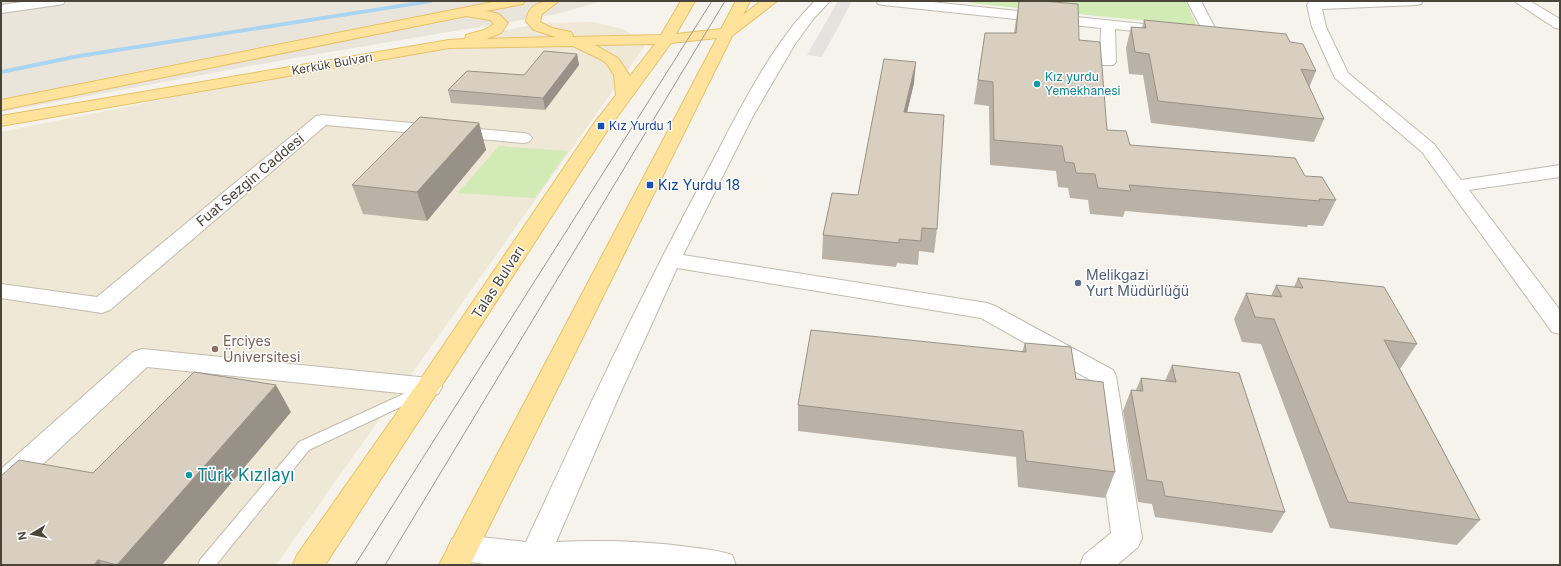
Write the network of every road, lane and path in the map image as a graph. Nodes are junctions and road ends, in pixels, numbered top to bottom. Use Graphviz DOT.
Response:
graph roads {
  1 [pos="17,1"];
  2 [pos="58,1"];
  3 [pos="518,1"];
  4 [pos="552,1"];
  5 [pos="688,1"];
  6 [pos="744,1"];
  7 [pos="770,1"];
  8 [pos="823,1"];
  9 [pos="883,1"];
  10 [pos="968,1"];
  11 [pos="1194,1"];
  12 [pos="1416,1"];
  13 [pos="1521,1"];
  14 [pos="1,3"];
  15 [pos="942,7"];
  16 [pos="1,10"];
  17 [pos="459,12"];
  18 [pos="996,12"];
  19 [pos="1108,24"];
  20 [pos="1560,25"];
  21 [pos="992,28"];
  22 [pos="727,33"];
  23 [pos="666,39"];
  24 [pos="590,40"];
  25 [pos="566,41"];
  26 [pos="448,44"];
  27 [pos="1108,62"];
  28 [pos="624,95"];
  29 [pos="1,104"];
  30 [pos="1,121"];
  31 [pos="523,138"];
  32 [pos="1560,171"];
  33 [pos="1457,186"];
  34 [pos="670,260"];
  35 [pos="1,291"];
  36 [pos="1560,326"];
  37 [pos="429,386"];
  38 [pos="1,486"];
  39 [pos="459,556"];
  40 [pos="535,557"];
  41 [pos="593,559"];
  42 [pos="668,562"];
  43 [pos="206,565"];
  44 [pos="308,565"];
  45 [pos="721,565"];
  46 [pos="1095,565"];
  1 -- 14 [label="street"];
  2 -- 16 [label="street"];
  3 -- 17 [label="main road, Kerkük Bulvarı"];
  4 -- 24 [label="main road"];
  5 -- 23 [label="main road, Talas Bulvarı"];
  6 -- 22 [label="main road"];
  7 -- 22 [label="main road"];
  8 -- 34 [label="street"];
  9 -- 15 [label="street"];
  10 -- 15 [label="street"];
  11 -- 19 [label="street"];
  12 -- 33 [label="street"];
  13 -- 20 [label="street"];
  15 -- 18 [label="street"];
  17 -- 26 [label="main road"];
  17 -- 29 [label="main road, Kerkük Bulvarı"];
  18 -- 19 [label="street"];
  18 -- 21 [label="street"];
  19 -- 27 [label="street"];
  22 -- 23 [label="main road, Kerkük Bulvarı"];
  22 -- 39 [label="main road"];
  23 -- 24 [label="main road, Kerkük Bulvarı"];
  23 -- 28 [label="main road, Talas Bulvarı"];
  24 -- 25 [label="main road, Kerkük Bulvarı"];
  25 -- 26 [label="main road, Kerkük Bulvarı"];
  25 -- 28 [label="main road"];
  26 -- 30 [label="main road, Kerkük Bulvarı"];
  28 -- 37 [label="main road, Talas Bulvarı"];
  31 -- 35 [label="street, Fuat Sezgin Caddesi"];
  32 -- 33 [label="street"];
  33 -- 36 [label="street"];
  34 -- 40 [label="street"];
  34 -- 46 [label="street"];
  37 -- 38 [label="street"];
  37 -- 43 [label="lane"];
  37 -- 44 [label="main road, Talas Bulvarı"];
  39 -- 40 [label="street"];
  40 -- 41 [label="street"];
  41 -- 42 [label="street"];
  42 -- 45 [label="street"];
}
